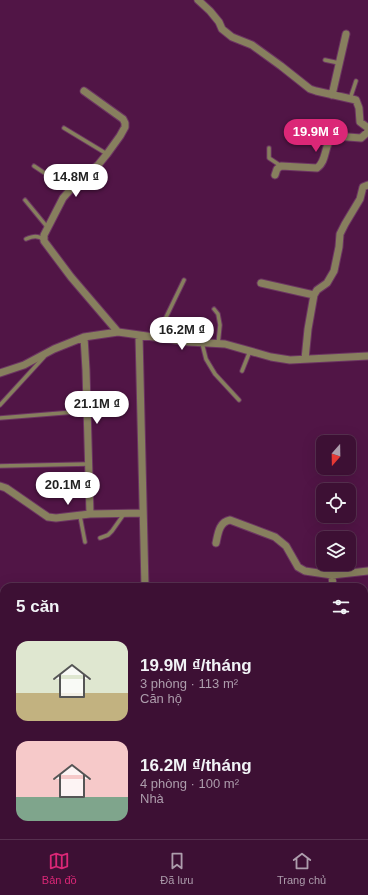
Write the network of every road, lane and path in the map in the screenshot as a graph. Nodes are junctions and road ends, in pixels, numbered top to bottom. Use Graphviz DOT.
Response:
graph roads {
  1 [pos="198,0"];
  2 [pos="346,34"];
  3 [pos="325,60"];
  4 [pos="339,63"];
  5 [pos="356,81"];
  6 [pos="84,91"];
  7 [pos="332,95"];
  8 [pos="350,99"];
  9 [pos="64,128"];
  10 [pos="368,128"];
  11 [pos="368,132"];
  12 [pos="269,148"];
  13 [pos="107,154"];
  14 [pos="34,166"];
  15 [pos="281,166"];
  16 [pos="275,175"];
  17 [pos="368,185"];
  18 [pos="70,190"];
  19 [pos="25,200"];
  20 [pos="48,228"];
  21 [pos="26,239"];
  22 [pos="44,241"];
  23 [pos="184,280"];
  24 [pos="261,283"];
  25 [pos="314,295"];
  26 [pos="214,308"];
  27 [pos="118,332"];
  28 [pos="139,335"];
  29 [pos="84,338"];
  30 [pos="156,338"];
  31 [pos="202,343"];
  32 [pos="218,344"];
  33 [pos="250,351"];
  34 [pos="47,353"];
  35 [pos="368,356"];
  36 [pos="305,359"];
  37 [pos="242,371"];
  38 [pos="0,373"];
  39 [pos="239,400"];
  40 [pos="0,405"];
  41 [pos="87,411"];
  42 [pos="0,418"];
  43 [pos="88,464"];
  44 [pos="0,466"];
  45 [pos="0,486"];
  46 [pos="124,513"];
  47 [pos="143,513"];
  48 [pos="80,514"];
  49 [pos="90,514"];
  50 [pos="100,538"];
  51 [pos="85,542"];
  52 [pos="216,543"];
  53 [pos="368,571"];
  54 [pos="332,575"];
  55 [pos="145,583"];
  56 [pos="333,583"];
  1 -- 7 [label="street"];
  2 -- 4 [label="street"];
  3 -- 4 [label="lane"];
  4 -- 7 [label="street"];
  5 -- 8 [label="lane"];
  6 -- 13 [label="street"];
  7 -- 8 [label="street"];
  8 -- 10 [label="street"];
  9 -- 13 [label="lane"];
  11 -- 15 [label="street"];
  12 -- 15 [label="lane"];
  13 -- 18 [label="street"];
  14 -- 18 [label="lane"];
  15 -- 16 [label="street"];
  17 -- 25 [label="street"];
  18 -- 20 [label="street"];
  19 -- 20 [label="lane"];
  20 -- 22 [label="street"];
  21 -- 22 [label="lane"];
  22 -- 27 [label="street"];
  23 -- 30 [label="lane"];
  24 -- 25 [label="street"];
  25 -- 36 [label="street"];
  26 -- 32 [label="lane"];
  27 -- 28 [label="street"];
  27 -- 29 [label="street"];
  28 -- 30 [label="street"];
  28 -- 47 [label="street"];
  29 -- 34 [label="street"];
  29 -- 41 [label="street"];
  30 -- 31 [label="street"];
  31 -- 32 [label="street"];
  31 -- 39 [label="lane"];
  32 -- 33 [label="street"];
  33 -- 36 [label="street"];
  33 -- 37 [label="lane"];
  34 -- 38 [label="street"];
  34 -- 40 [label="lane"];
  35 -- 36 [label="street"];
  41 -- 42 [label="lane"];
  41 -- 43 [label="street"];
  43 -- 44 [label="lane"];
  43 -- 49 [label="street"];
  45 -- 48 [label="street"];
  46 -- 47 [label="street"];
  46 -- 49 [label="street"];
  46 -- 50 [label="lane"];
  47 -- 55 [label="street"];
  48 -- 49 [label="street"];
  48 -- 51 [label="lane"];
  52 -- 54 [label="street"];
  53 -- 54 [label="street"];
  54 -- 56 [label="street"];
}
